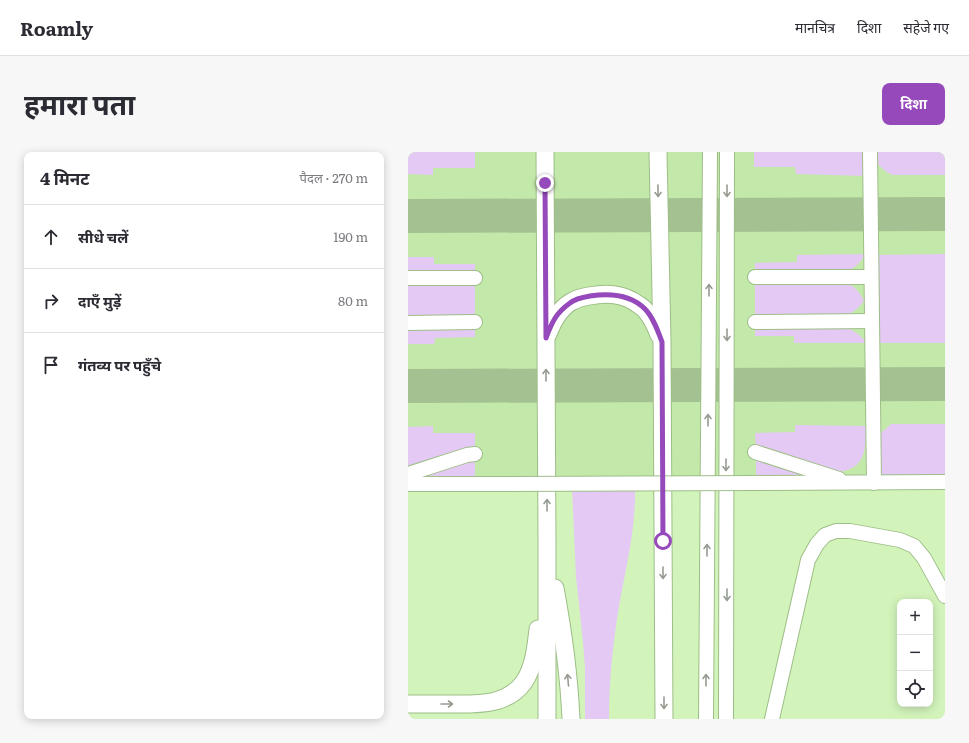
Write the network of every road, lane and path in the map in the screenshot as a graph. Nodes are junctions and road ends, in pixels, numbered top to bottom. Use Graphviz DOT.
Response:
graph roads {
  1 [pos="545,152"];
  2 [pos="658,152"];
  3 [pos="710,152"];
  4 [pos="727,152"];
  5 [pos="870,152"];
  6 [pos="755,277"];
  7 [pos="871,277"];
  8 [pos="408,278"];
  9 [pos="475,278"];
  10 [pos="872,321"];
  11 [pos="475,322"];
  12 [pos="755,322"];
  13 [pos="408,323"];
  14 [pos="546,338"];
  15 [pos="662,342"];
  16 [pos="755,452"];
  17 [pos="475,454"];
  18 [pos="408,474"];
  19 [pos="945,482"];
  20 [pos="850,483"];
  21 [pos="874,483"];
  22 [pos="408,484"];
  23 [pos="547,544"];
  24 [pos="945,596"];
  25 [pos="408,704"];
  26 [pos="547,719"];
  27 [pos="571,719"];
  28 [pos="664,719"];
  29 [pos="706,719"];
  30 [pos="726,719"];
  31 [pos="772,719"];
  1 -- 14 [label="main road"];
  2 -- 15 [label="main road, one-way"];
  29 -- 3 [label="street, one-way"];
  4 -- 30 [label="street, one-way"];
  5 -- 7 [label="street"];
  6 -- 7 [label="street"];
  7 -- 10 [label="street"];
  8 -- 9 [label="street"];
  10 -- 12 [label="street"];
  10 -- 21 [label="street"];
  11 -- 13 [label="street"];
  14 -- 15 [label="main road"];
  23 -- 14 [label="main road, one-way"];
  15 -- 28 [label="main road, one-way"];
  16 -- 20 [label="street"];
  17 -- 18 [label="street"];
  19 -- 21 [label="street"];
  20 -- 21 [label="street"];
  20 -- 22 [label="street, bridge"];
  25 -- 23 [label="main road, one-way"];
  23 -- 26 [label="main road"];
  27 -- 23 [label="main road, one-way"];
  24 -- 31 [label="street"];
}
